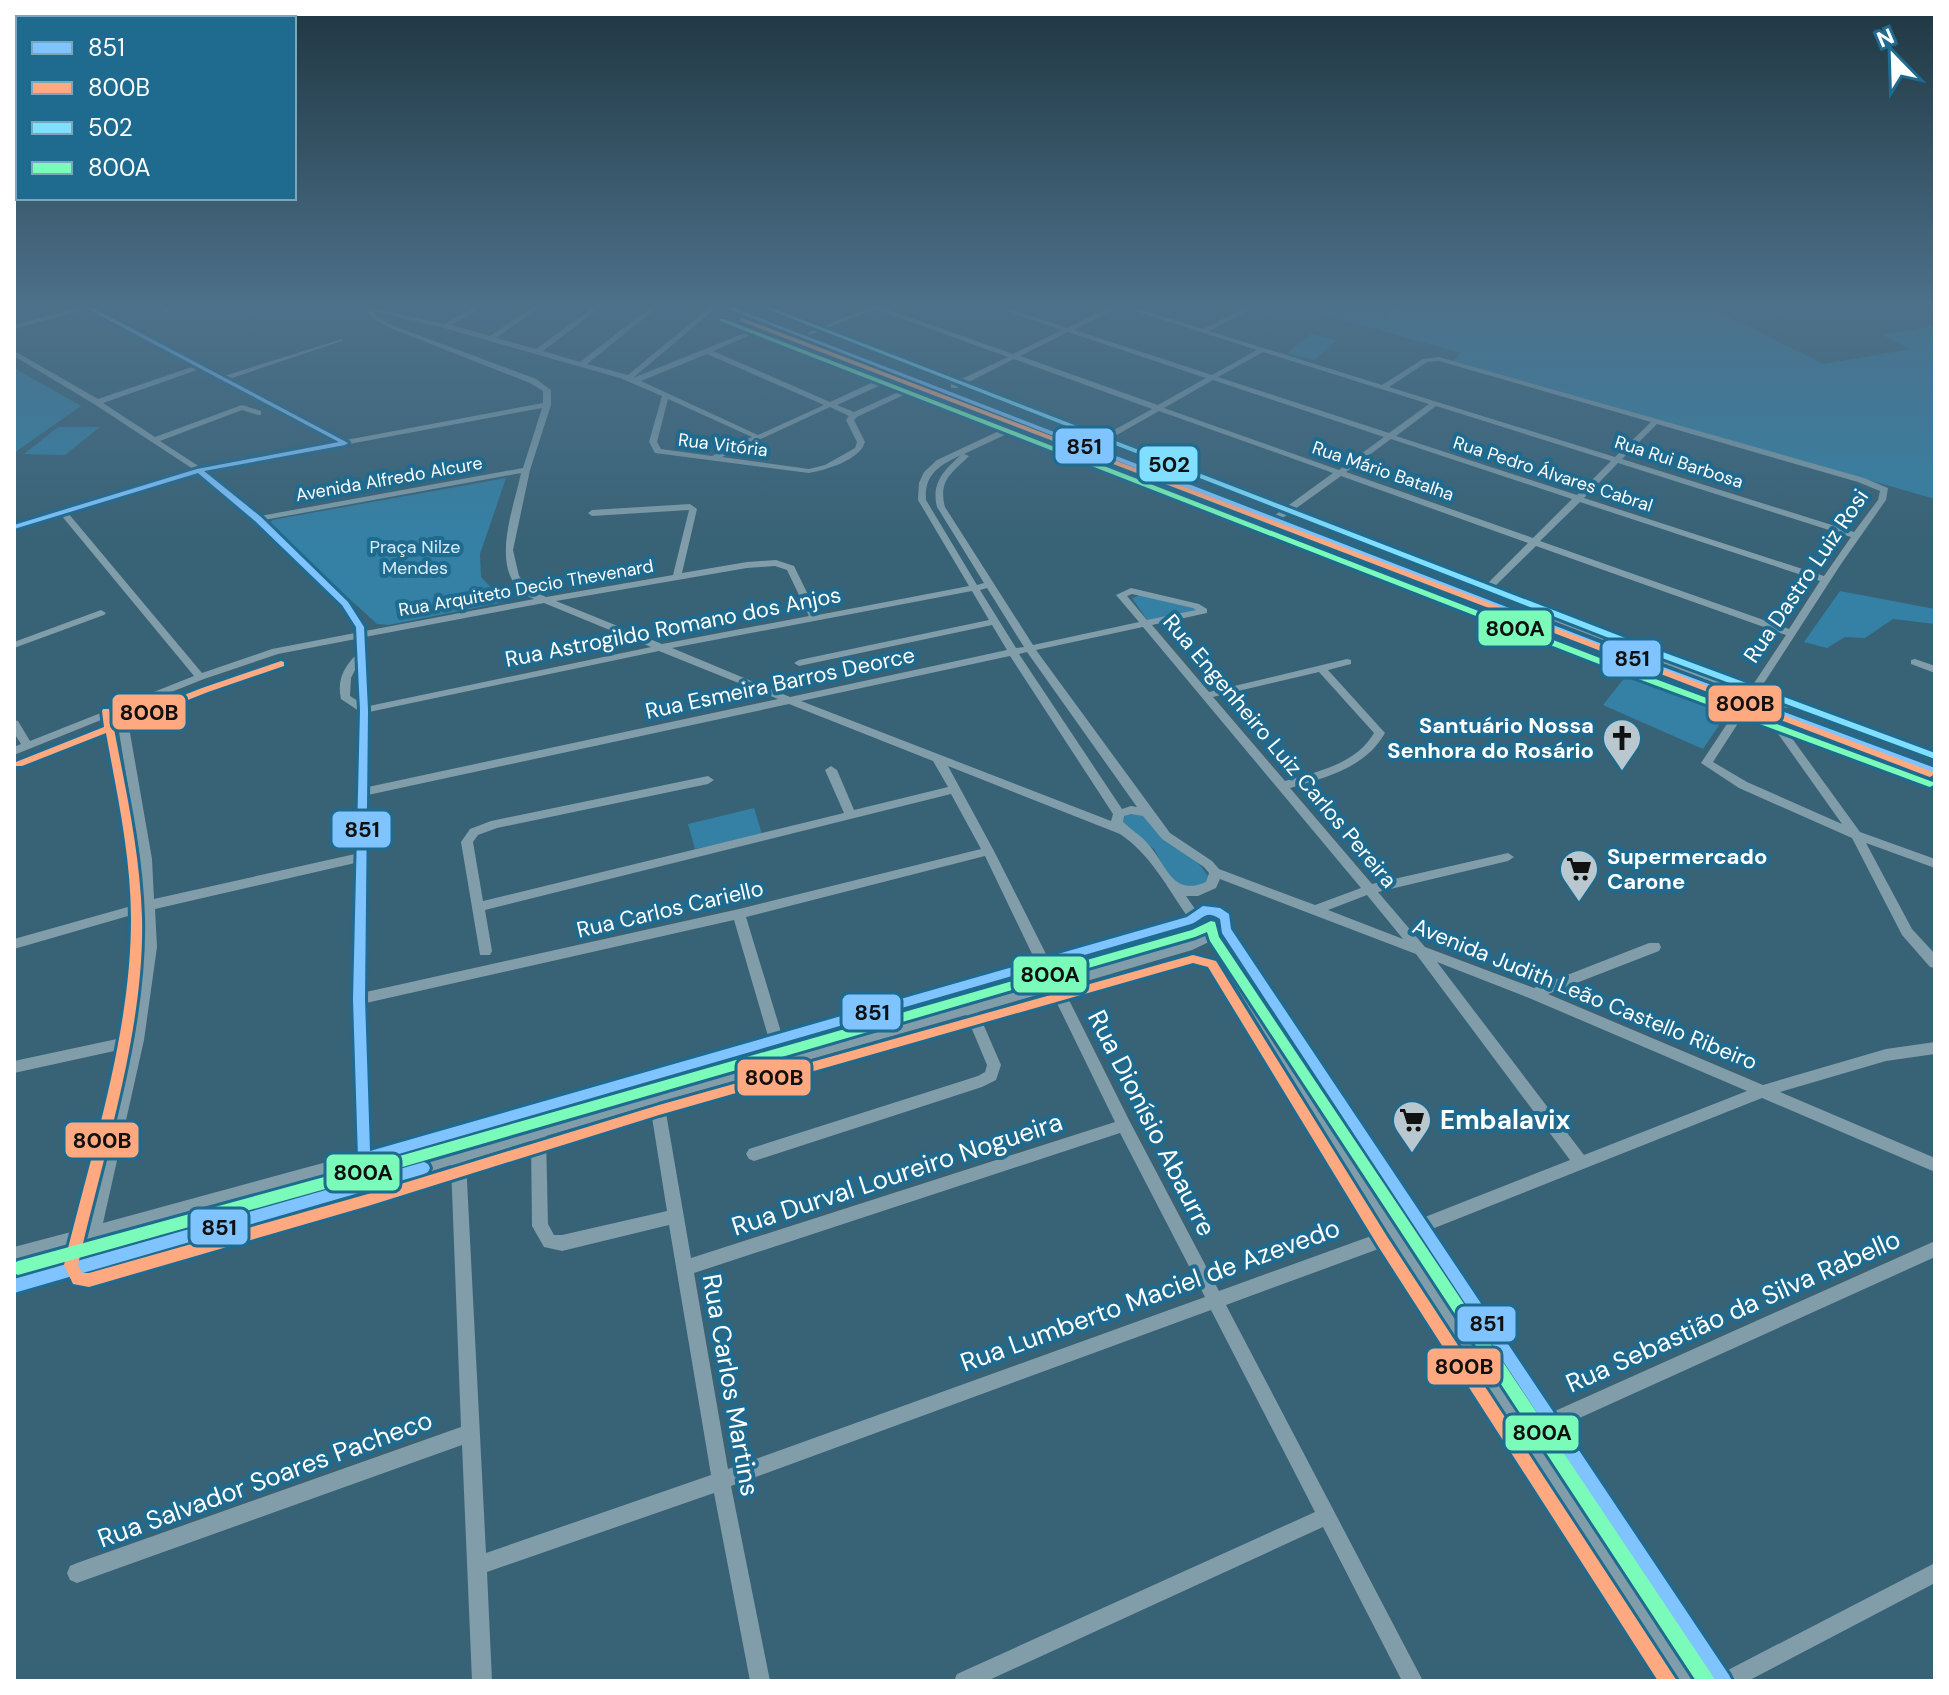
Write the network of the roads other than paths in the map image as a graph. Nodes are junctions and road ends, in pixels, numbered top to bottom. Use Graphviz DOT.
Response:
graph roads {
  1 [pos="70,386"];
  2 [pos="144,386"];
  3 [pos="237,386"];
  4 [pos="543,386"];
  5 [pos="646,386"];
  6 [pos="788,386"];
  7 [pos="872,386"];
  8 [pos="932,386"];
  9 [pos="954,386"];
  10 [pos="1096,386"];
  11 [pos="1197,386"];
  12 [pos="1236,386"];
  13 [pos="1381,386"];
  14 [pos="1531,386"];
  15 [pos="1384,387"];
  16 [pos="908,391"];
  17 [pos="666,395"];
  18 [pos="97,402"];
  19 [pos="1436,403"];
  20 [pos="547,405"];
  21 [pos="831,405"];
  22 [pos="1158,408"];
  23 [pos="258,413"];
  24 [pos="854,415"];
  25 [pos="1655,422"];
  26 [pos="1023,423"];
  27 [pos="757,437"];
  28 [pos="1390,437"];
  29 [pos="155,440"];
  30 [pos="1098,442"];
  31 [pos="345,443"];
  32 [pos="1082,445"];
  33 [pos="973,448"];
  34 [pos="711,459"];
  35 [pos="1620,460"];
  36 [pos="199,470"];
  37 [pos="526,470"];
  38 [pos="1340,473"];
  39 [pos="1579,499"];
  40 [pos="63,512"];
  41 [pos="592,513"];
  42 [pos="1280,517"];
  43 [pos="258,519"];
  44 [pos="14,527"];
  45 [pos="1855,535"];
  46 [pos="1534,541"];
  47 [pos="677,577"];
  48 [pos="1825,580"];
  49 [pos="990,585"];
  50 [pos="974,588"];
  51 [pos="1486,590"];
  52 [pos="542,600"];
  53 [pos="1204,611"];
  54 [pos="101,613"];
  55 [pos="815,618"];
  56 [pos="994,622"];
  57 [pos="1148,625"];
  58 [pos="1790,633"];
  59 [pos="361,634"];
  60 [pos="14,645"];
  61 [pos="659,648"];
  62 [pos="1031,650"];
  63 [pos="1014,654"];
  64 [pos="362,655"];
  65 [pos="1347,662"];
  66 [pos="1915,662"];
  67 [pos="799,663"];
  68 [pos="1321,668"];
  69 [pos="1935,670"];
  70 [pos="200,677"];
  71 [pos="1206,696"];
  72 [pos="1751,697"];
  73 [pos="791,701"];
  74 [pos="1788,705"];
  75 [pos="1764,707"];
  76 [pos="120,709"];
  77 [pos="364,710"];
  78 [pos="14,723"];
  79 [pos="27,746"];
  80 [pos="14,751"];
  81 [pos="937,757"];
  82 [pos="1935,761"];
  83 [pos="831,770"];
  84 [pos="1935,771"];
  85 [pos="708,780"];
  86 [pos="1282,786"];
  87 [pos="955,789"];
  88 [pos="364,792"];
  89 [pos="1147,812"];
  90 [pos="850,814"];
  91 [pos="1119,814"];
  92 [pos="1122,830"];
  93 [pos="1856,835"];
  94 [pos="988,851"];
  95 [pos="362,857"];
  96 [pos="1508,857"];
  97 [pos="1935,864"];
  98 [pos="1215,872"];
  99 [pos="1174,888"];
  100 [pos="1370,889"];
  101 [pos="1200,891"];
  102 [pos="150,905"];
  103 [pos="478,907"];
  104 [pos="1318,909"];
  105 [pos="1216,911"];
  106 [pos="739,914"];
  107 [pos="1192,918"];
  108 [pos="1216,934"];
  109 [pos="14,944"];
  110 [pos="1192,945"];
  111 [pos="1654,947"];
  112 [pos="485,951"];
  113 [pos="1421,951"];
  114 [pos="1222,953"];
  115 [pos="1042,961"];
  116 [pos="1935,963"];
  117 [pos="1055,986"];
  118 [pos="1534,994"];
  119 [pos="359,999"];
  120 [pos="970,1009"];
  121 [pos="776,1038"];
  122 [pos="137,1040"];
  123 [pos="1935,1048"];
  124 [pos="14,1067"];
  125 [pos="652,1076"];
  126 [pos="1764,1091"];
  127 [pos="655,1097"];
  128 [pos="1124,1125"];
  129 [pos="538,1132"];
  130 [pos="754,1154"];
  131 [pos="458,1157"];
  132 [pos="364,1158"];
  133 [pos="1582,1164"];
  134 [pos="1935,1165"];
  135 [pos="364,1187"];
  136 [pos="676,1216"];
  137 [pos="1420,1226"];
  138 [pos="93,1233"];
  139 [pos="1395,1234"];
  140 [pos="1935,1249"];
  141 [pos="14,1255"];
  142 [pos="85,1267"];
  143 [pos="685,1268"];
  144 [pos="14,1286"];
  145 [pos="1216,1298"];
  146 [pos="1553,1421"];
  147 [pos="470,1433"];
  148 [pos="721,1481"];
  149 [pos="1327,1516"];
  150 [pos="476,1566"];
  151 [pos="77,1573"];
  152 [pos="1935,1574"];
  153 [pos="482,1681"];
  154 [pos="760,1681"];
  155 [pos="964,1681"];
  156 [pos="1413,1681"];
  157 [pos="1685,1681"];
  158 [pos="1725,1681"];
  1 -- 18 [label="street"];
  2 -- 18 [label="street"];
  3 -- 31 [label="street"];
  4 -- 20 [label="street"];
  5 -- 17 [label="street"];
  6 -- 21 [label="street"];
  7 -- 21 [label="street"];
  8 -- 26 [label="street"];
  9 -- 30 [label="street"];
  10 -- 22 [label="street, Rua Mário Batalha"];
  11 -- 22 [label="street"];
  12 -- 28 [label="street, Rua Pedro Álvares Cabral"];
  13 -- 15 [label="street, Rua Rui Barbosa"];
  14 -- 25 [label="street"];
  15 -- 19 [label="street, Rua Rui Barbosa"];
  16 -- 24 [label="street"];
  17 -- 27 [label="street"];
  17 -- 34 [label="street, Rua Vitória"];
  18 -- 29 [label="street"];
  19 -- 28 [label="street"];
  19 -- 35 [label="street, Rua Rui Barbosa"];
  20 -- 31 [label="street"];
  20 -- 37 [label="street"];
  21 -- 24 [label="street"];
  21 -- 27 [label="street"];
  22 -- 30 [label="street"];
  22 -- 38 [label="street, Rua Mário Batalha"];
  23 -- 29 [label="street"];
  24 -- 34 [label="street, Rua Vitória"];
  25 -- 35 [label="street"];
  25 -- 45 [label="street, Rua Dastro Luiz Rosi"];
  26 -- 32 [label="street"];
  26 -- 33 [label="street"];
  27 -- 34 [label="street"];
  28 -- 38 [label="street"];
  28 -- 39 [label="street, Rua Pedro Álvares Cabral"];
  29 -- 36 [label="street"];
  30 -- 32 [label="street"];
  30 -- 42 [label="street"];
  31 -- 36 [label="street"];
  32 -- 42 [label="street"];
  33 -- 49 [label="street, Avenida Judith Leão Castello Ribeiro"];
  33 -- 50 [label="street"];
  35 -- 39 [label="street"];
  35 -- 45 [label="street, Rua Rui Barbosa"];
  36 -- 40 [label="street"];
  36 -- 43 [label="street"];
  37 -- 43 [label="street, Avenida Alfredo Alcure"];
  37 -- 52 [label="street"];
  38 -- 42 [label="street"];
  38 -- 46 [label="street, Rua Mário Batalha"];
  39 -- 46 [label="street"];
  39 -- 48 [label="street, Rua Pedro Álvares Cabral"];
  40 -- 44 [label="street"];
  40 -- 70 [label="street"];
  41 -- 47 [label="street"];
  42 -- 51 [label="street"];
  42 -- 72 [label="street"];
  43 -- 59 [label="street"];
  45 -- 48 [label="street, Rua Dastro Luiz Rosi"];
  46 -- 51 [label="street"];
  46 -- 58 [label="street, Rua Mário Batalha"];
  47 -- 52 [label="street, Rua Arquiteto Decio Thevenard"];
  47 -- 55 [label="street, Rua Arquiteto Decio Thevenard"];
  48 -- 58 [label="street, Rua Dastro Luiz Rosi"];
  49 -- 50 [label="street, Rua Astrogildo Romano dos Anjos"];
  49 -- 62 [label="street, Avenida Judith Leão Castello Ribeiro"];
  50 -- 55 [label="street, Rua Astrogildo Romano dos Anjos"];
  50 -- 56 [label="street"];
  51 -- 72 [label="street"];
  52 -- 59 [label="street, Rua Arquiteto Decio Thevenard"];
  52 -- 61 [label="street"];
  53 -- 57 [label="street, Rua Esmeira Barros Deorce"];
  53 -- 57 [label="street, Rua Engenheiro Luiz Carlos Pereira"];
  54 -- 60 [label="street"];
  55 -- 61 [label="street, Rua Astrogildo Romano dos Anjos"];
  56 -- 63 [label="street"];
  56 -- 67 [label="street"];
  57 -- 62 [label="street, Rua Esmeira Barros Deorce"];
  57 -- 71 [label="street, Rua Engenheiro Luiz Carlos Pereira"];
  58 -- 72 [label="street, Rua Dastro Luiz Rosi"];
  59 -- 64 [label="street"];
  59 -- 70 [label="street, Rua Arquiteto Decio Thevenard"];
  61 -- 73 [label="street"];
  61 -- 77 [label="street, Rua Astrogildo Romano dos Anjos"];
  62 -- 63 [label="street, Rua Esmeira Barros Deorce"];
  62 -- 89 [label="street, Avenida Judith Leão Castello Ribeiro"];
  63 -- 73 [label="street, Rua Esmeira Barros Deorce"];
  63 -- 91 [label="street"];
  64 -- 77 [label="street"];
  64 -- 77 [label="street"];
  65 -- 68 [label="street"];
  66 -- 69 [label="street"];
  68 -- 71 [label="street"];
  68 -- 86 [label="street"];
  70 -- 76 [label="street, Rua Arquiteto Decio Thevenard"];
  71 -- 86 [label="street, Rua Engenheiro Luiz Carlos Pereira"];
  72 -- 74 [label="street"];
  72 -- 75 [label="street"];
  72 -- 93 [label="street, Rua Dastro Luiz Rosi"];
  73 -- 81 [label="street"];
  73 -- 88 [label="street, Rua Esmeira Barros Deorce"];
  74 -- 75 [label="street"];
  74 -- 82 [label="street"];
  75 -- 84 [label="street"];
  75 -- 93 [label="street"];
  76 -- 79 [label="street, Rua Arquiteto Decio Thevenard"];
  76 -- 102 [label="street"];
  77 -- 88 [label="street"];
  78 -- 79 [label="street"];
  79 -- 80 [label="street, Rua Arquiteto Decio Thevenard"];
  81 -- 87 [label="street, Rua Dionísio Abaurre"];
  81 -- 92 [label="street"];
  83 -- 90 [label="street"];
  85 -- 103 [label="street"];
  86 -- 100 [label="street, Rua Engenheiro Luiz Carlos Pereira"];
  87 -- 90 [label="street"];
  87 -- 94 [label="street, Rua Dionísio Abaurre"];
  88 -- 95 [label="street"];
  89 -- 91 [label="street"];
  89 -- 98 [label="street, Avenida Judith Leão Castello Ribeiro"];
  90 -- 103 [label="street"];
  91 -- 92 [label="street"];
  92 -- 99 [label="street"];
  93 -- 97 [label="street"];
  93 -- 116 [label="street"];
  94 -- 106 [label="street, Rua Carlos Cariello"];
  94 -- 115 [label="street, Rua Dionísio Abaurre"];
  95 -- 102 [label="street"];
  95 -- 119 [label="street"];
  96 -- 100 [label="street"];
  98 -- 101 [label="street"];
  98 -- 104 [label="street, Avenida Judith Leão Castello Ribeiro"];
  99 -- 101 [label="street"];
  99 -- 107 [label="street"];
  100 -- 104 [label="street"];
  100 -- 113 [label="street, Rua Engenheiro Luiz Carlos Pereira"];
  101 -- 105 [label="street"];
  102 -- 109 [label="street"];
  102 -- 122 [label="street"];
  103 -- 112 [label="street"];
  104 -- 113 [label="street, Avenida Judith Leão Castello Ribeiro"];
  105 -- 107 [label="street"];
  105 -- 108 [label="street"];
  106 -- 119 [label="street, Rua Carlos Cariello"];
  106 -- 121 [label="street"];
  107 -- 108 [label="street"];
  107 -- 115 [label="street"];
  108 -- 110 [label="street"];
  108 -- 114 [label="street"];
  108 -- 137 [label="street"];
  110 -- 114 [label="street"];
  110 -- 117 [label="street"];
  111 -- 118 [label="street"];
  113 -- 118 [label="street, Avenida Judith Leão Castello Ribeiro"];
  113 -- 133 [label="street, Rua Engenheiro Luiz Carlos Pereira"];
  114 -- 139 [label="street"];
  115 -- 117 [label="street, Rua Dionísio Abaurre"];
  115 -- 121 [label="street"];
  117 -- 120 [label="street"];
  117 -- 128 [label="street, Rua Dionísio Abaurre"];
  118 -- 126 [label="street, Avenida Judith Leão Castello Ribeiro"];
  119 -- 132 [label="street"];
  120 -- 127 [label="street"];
  120 -- 130 [label="street"];
  121 -- 125 [label="street"];
  122 -- 124 [label="street"];
  122 -- 138 [label="street"];
  123 -- 126 [label="street, Rua Lumberto Maciel de Azevedo"];
  125 -- 127 [label="street, Rua Carlos Martins"];
  125 -- 132 [label="street"];
  126 -- 133 [label="street, Rua Lumberto Maciel de Azevedo"];
  126 -- 134 [label="street, Avenida Judith Leão Castello Ribeiro"];
  127 -- 129 [label="street"];
  127 -- 136 [label="street, Rua Carlos Martins"];
  128 -- 143 [label="street, Rua Durval Loureiro Nogueira"];
  128 -- 145 [label="street, Rua Dionísio Abaurre"];
  129 -- 131 [label="street"];
  129 -- 136 [label="street"];
  131 -- 135 [label="street"];
  131 -- 147 [label="street"];
  132 -- 135 [label="street"];
  132 -- 138 [label="street"];
  133 -- 137 [label="street, Rua Lumberto Maciel de Azevedo"];
  135 -- 142 [label="street"];
  136 -- 143 [label="street, Rua Carlos Martins"];
  137 -- 139 [label="street, Rua Lumberto Maciel de Azevedo"];
  137 -- 146 [label="street"];
  138 -- 141 [label="street"];
  138 -- 142 [label="street"];
  139 -- 145 [label="street, Rua Lumberto Maciel de Azevedo"];
  139 -- 157 [label="street"];
  140 -- 146 [label="street, Rua Sebastião da Silva Rabello"];
  142 -- 144 [label="street"];
  143 -- 148 [label="street, Rua Carlos Martins"];
  145 -- 148 [label="street, Rua Lumberto Maciel de Azevedo"];
  145 -- 149 [label="street, Rua Dionísio Abaurre"];
  146 -- 158 [label="street"];
  147 -- 150 [label="street"];
  147 -- 151 [label="street, Rua Salvador Soares Pacheco"];
  148 -- 150 [label="street, Rua Lumberto Maciel de Azevedo"];
  148 -- 154 [label="street, Rua Carlos Martins"];
  149 -- 155 [label="street"];
  149 -- 156 [label="street, Rua Dionísio Abaurre"];
  150 -- 153 [label="street"];
  152 -- 158 [label="street"];
}
